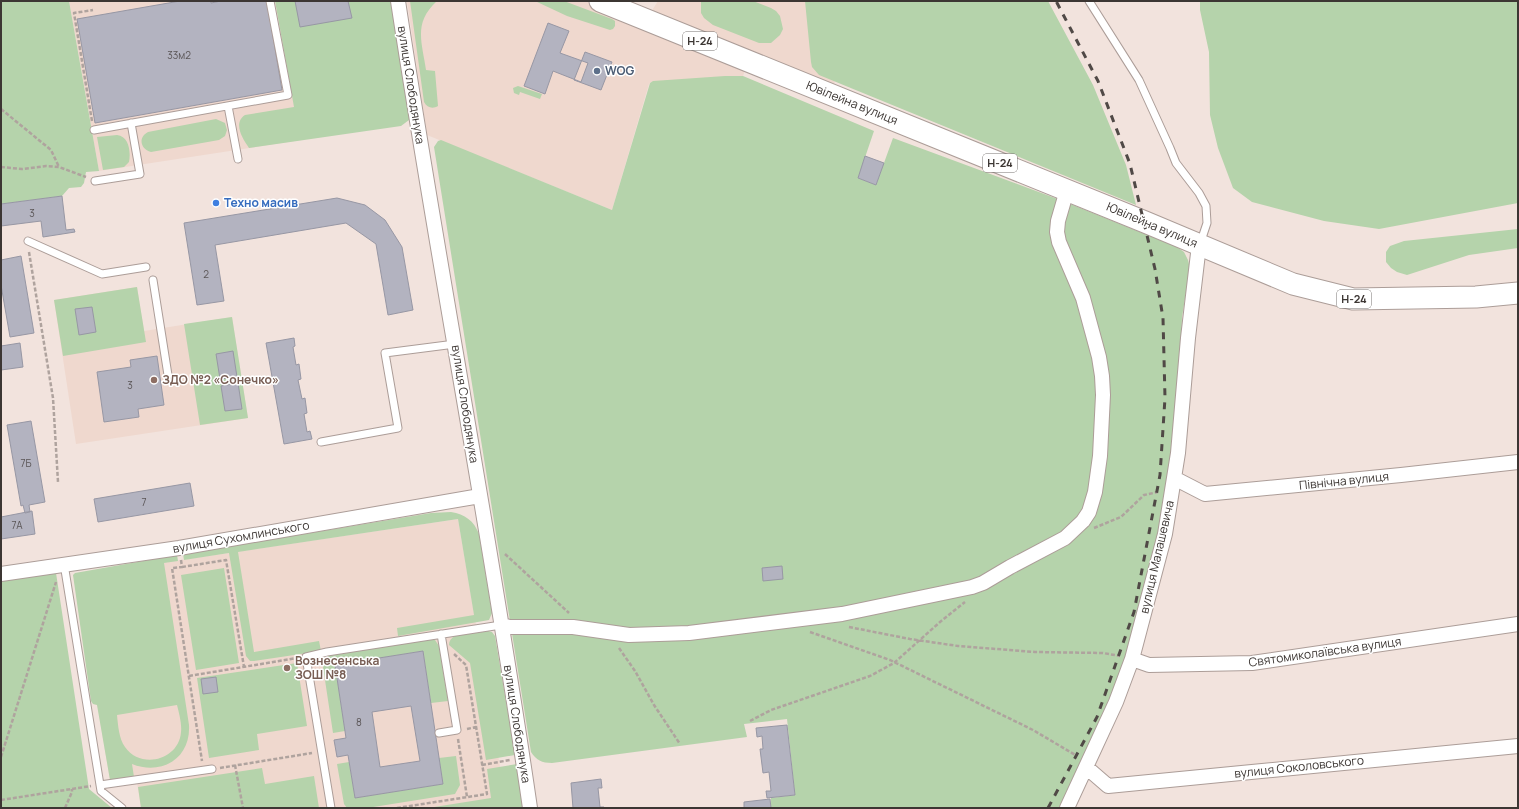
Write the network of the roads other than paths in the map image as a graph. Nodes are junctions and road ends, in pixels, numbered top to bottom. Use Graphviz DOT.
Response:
graph roads {
  1 [pos="270,1"];
  2 [pos="398,1"];
  3 [pos="600,1"];
  4 [pos="1089,1"];
  5 [pos="228,106"];
  6 [pos="131,123"];
  7 [pos="94,130"];
  8 [pos="238,159"];
  9 [pos="95,181"];
  10 [pos="1067,190"];
  11 [pos="28,241"];
  12 [pos="1199,245"];
  13 [pos="146,267"];
  14 [pos="154,280"];
  15 [pos="1518,293"];
  16 [pos="455,344"];
  17 [pos="168,375"];
  18 [pos="320,442"];
  19 [pos="1518,462"];
  20 [pos="1173,484"];
  21 [pos="480,496"];
  22 [pos="64,564"];
  23 [pos="1,574"];
  24 [pos="1518,624"];
  25 [pos="501,625"];
  26 [pos="441,634"];
  27 [pos="1132,659"];
  28 [pos="439,733"];
  29 [pos="1518,746"];
  30 [pos="1086,767"];
  31 [pos="212,769"];
  32 [pos="100,785"];
  33 [pos="122,808"];
  34 [pos="331,808"];
  35 [pos="530,808"];
  36 [pos="1067,808"];
  1 -- 5 [label="lane"];
  2 -- 16 [label="street, вулиця Слободянука"];
  3 -- 10 [label="main road, Ювілейна вулиця / Н-24"];
  4 -- 12 [label="lane"];
  5 -- 6 [label="lane"];
  5 -- 8 [label="lane"];
  6 -- 7 [label="lane"];
  6 -- 9 [label="lane"];
  10 -- 12 [label="main road, Ювілейна вулиця / Н-24"];
  10 -- 25 [label="street"];
  11 -- 13 [label="lane"];
  12 -- 15 [label="main road, Ювілейна вулиця / Н-24"];
  12 -- 20 [label="street, вулиця Малашевича"];
  14 -- 17 [label="lane"];
  16 -- 18 [label="lane"];
  16 -- 21 [label="street, вулиця Слободянука"];
  19 -- 20 [label="street, Північна вулиця"];
  20 -- 27 [label="street, вулиця Малашевича"];
  21 -- 22 [label="street, вулиця Сухомлинського"];
  21 -- 25 [label="street, вулиця Слободянука"];
  22 -- 23 [label="street, вулиця Сухомлинського"];
  22 -- 32 [label="lane"];
  24 -- 27 [label="street, Святомиколаївська вулиця"];
  25 -- 26 [label="lane"];
  25 -- 35 [label="street, вулиця Слободянука"];
  26 -- 28 [label="lane"];
  26 -- 34 [label="lane"];
  27 -- 30 [label="street, вулиця Малашевича"];
  29 -- 30 [label="street, вулиця Соколовського"];
  30 -- 36 [label="street, вулиця Малашевича"];
  31 -- 32 [label="lane"];
  32 -- 33 [label="lane"];
}
